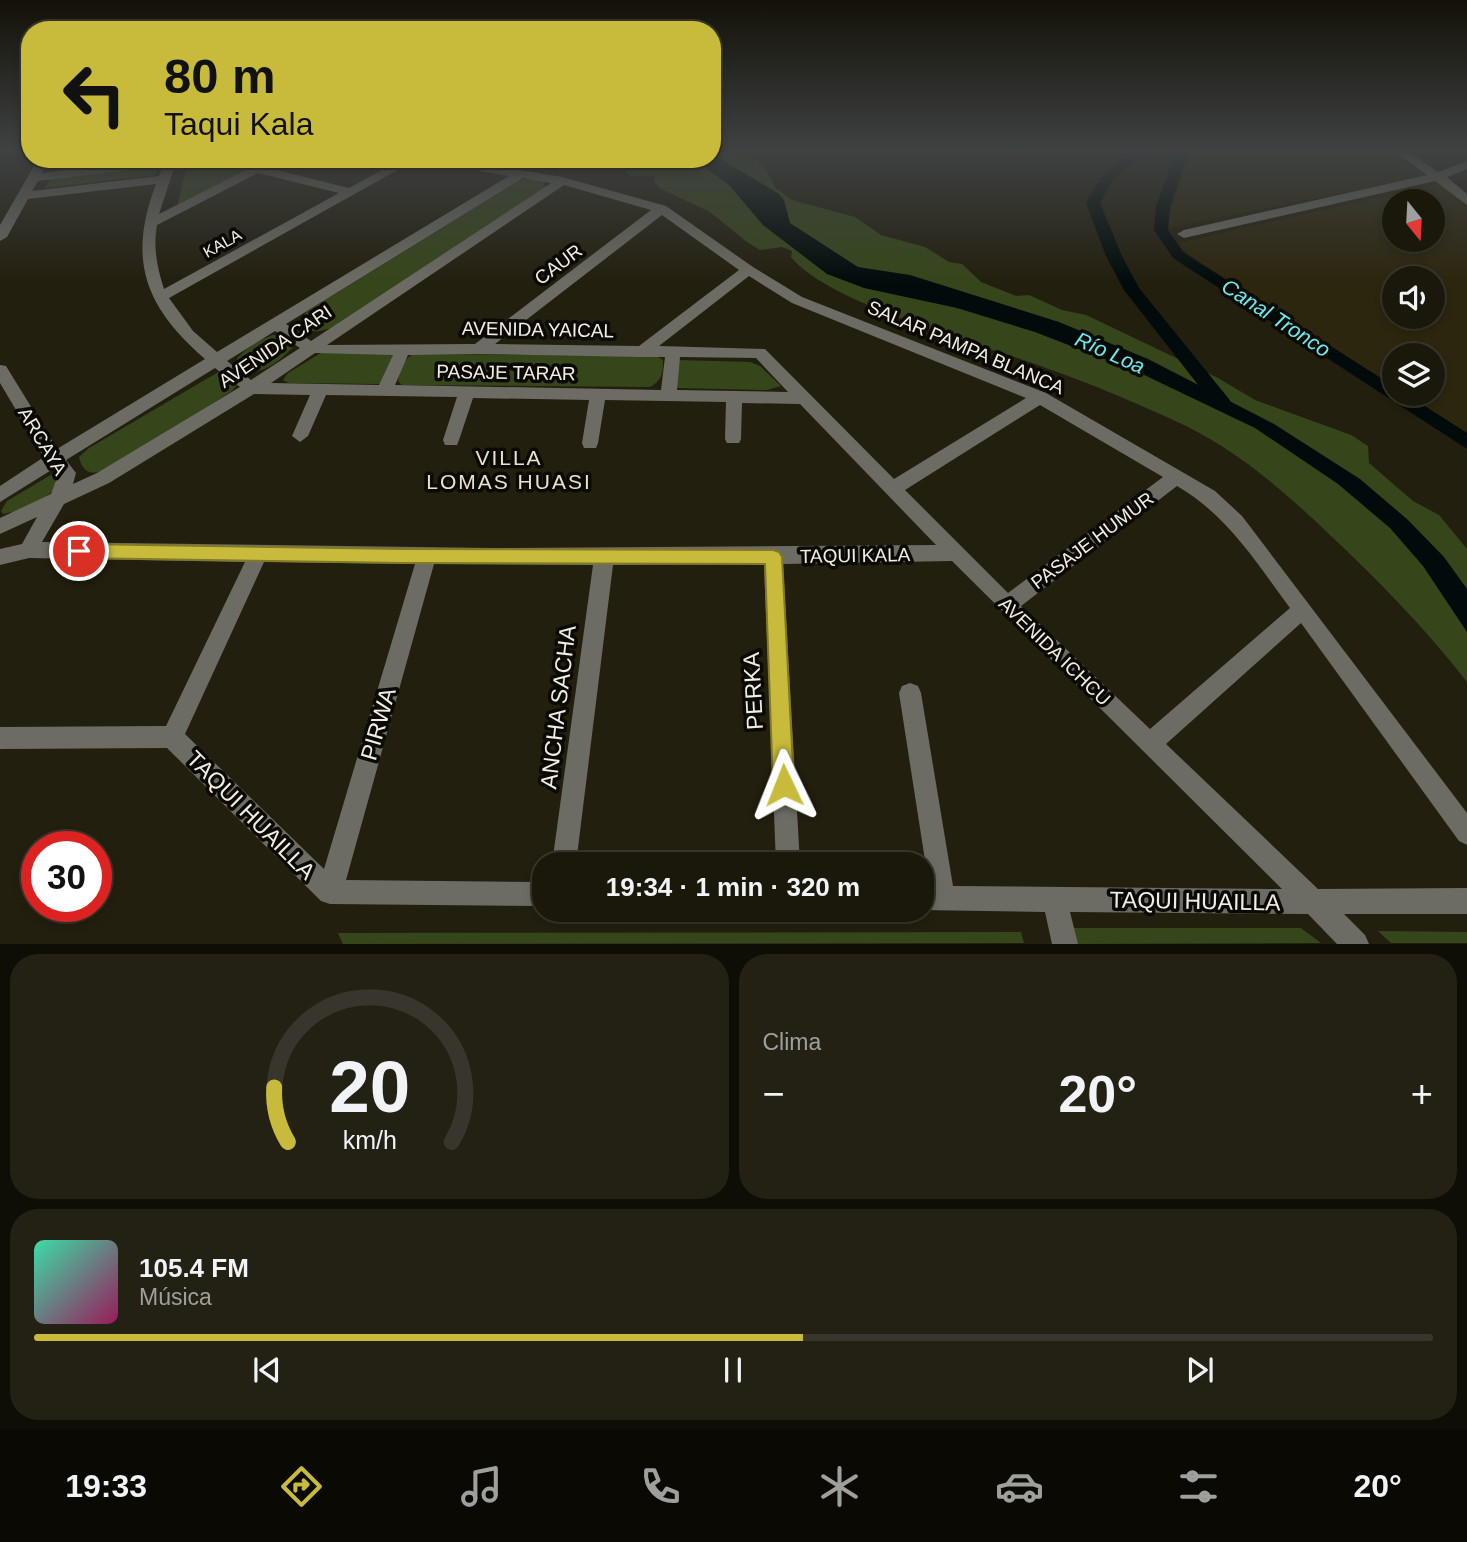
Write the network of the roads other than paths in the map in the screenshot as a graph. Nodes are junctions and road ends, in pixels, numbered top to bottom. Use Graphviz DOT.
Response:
graph roads {
  1 [pos="31,195"];
  2 [pos="159,195"];
  3 [pos="199,195"];
  4 [pos="344,195"];
  5 [pos="486,195"];
  6 [pos="541,195"];
  7 [pos="612,195"];
  8 [pos="1357,195"];
  9 [pos="23,196"];
  10 [pos="661,209"];
  11 [pos="151,223"];
  12 [pos="1184,234"];
  13 [pos="0,237"];
  14 [pos="748,270"];
  15 [pos="160,297"];
  16 [pos="275,324"];
  17 [pos="310,347"];
  18 [pos="403,349"];
  19 [pos="478,349"];
  20 [pos="640,352"];
  21 [pos="673,352"];
  22 [pos="760,354"];
  23 [pos="216,361"];
  24 [pos="0,370"];
  25 [pos="251,388"];
  26 [pos="320,390"];
  27 [pos="384,391"];
  28 [pos="467,392"];
  29 [pos="598,395"];
  30 [pos="668,396"];
  31 [pos="734,397"];
  32 [pos="1041,397"];
  33 [pos="803,398"];
  34 [pos="300,436"];
  35 [pos="733,439"];
  36 [pos="452,440"];
  37 [pos="590,443"];
  38 [pos="54,459"];
  39 [pos="1177,476"];
  40 [pos="892,489"];
  41 [pos="0,495"];
  42 [pos="56,500"];
  43 [pos="0,526"];
  44 [pos="29,550"];
  45 [pos="954,553"];
  46 [pos="258,554"];
  47 [pos="427,556"];
  48 [pos="604,557"];
  49 [pos="773,557"];
  50 [pos="0,558"];
  51 [pos="1007,605"];
  52 [pos="1303,609"];
  53 [pos="910,693"];
  54 [pos="172,737"];
  55 [pos="0,738"];
  56 [pos="1150,743"];
  57 [pos="1467,833"];
  58 [pos="566,852"];
  59 [pos="787,852"];
  60 [pos="928,852"];
  61 [pos="330,892"];
  62 [pos="532,894"];
  63 [pos="934,898"];
  64 [pos="1055,900"];
  65 [pos="1467,901"];
  66 [pos="1314,902"];
  67 [pos="1065,943"];
  68 [pos="1356,943"];
  1 -- 9 [label="street"];
  2 -- 11 [label="street"];
  3 -- 11 [label="street"];
  4 -- 15 [label="street, KALA"];
  5 -- 16 [label="street, AVENIDA CARI"];
  6 -- 17 [label="street, AVENIDA CARI"];
  7 -- 10 [label="street, SALAR PAMPA BLANCA"];
  8 -- 12 [label="street"];
  9 -- 13 [label="street"];
  10 -- 14 [label="street, SALAR PAMPA BLANCA"];
  10 -- 19 [label="street, CAUR"];
  11 -- 15 [label="street"];
  14 -- 20 [label="street"];
  14 -- 32 [label="street, SALAR PAMPA BLANCA"];
  15 -- 23 [label="street"];
  16 -- 17 [label="street, AVENIDA YAICAL"];
  16 -- 23 [label="street, AVENIDA CARI"];
  17 -- 18 [label="street, AVENIDA YAICAL"];
  17 -- 25 [label="street, AVENIDA CARI"];
  18 -- 19 [label="street, AVENIDA YAICAL"];
  18 -- 27 [label="street"];
  19 -- 20 [label="street, AVENIDA YAICAL"];
  20 -- 21 [label="street, AVENIDA YAICAL"];
  21 -- 22 [label="street, AVENIDA YAICAL"];
  21 -- 30 [label="street"];
  22 -- 33 [label="street, AVENIDA ICHCU"];
  23 -- 25 [label="street"];
  23 -- 38 [label="street, AVENIDA CARI"];
  24 -- 38 [label="street, ARCAYA"];
  25 -- 26 [label="street, PASAJE TARAR"];
  25 -- 42 [label="street, AVENIDA CARI"];
  26 -- 27 [label="street, PASAJE TARAR"];
  26 -- 34 [label="street"];
  27 -- 28 [label="street, PASAJE TARAR"];
  28 -- 29 [label="street, PASAJE TARAR"];
  28 -- 36 [label="street"];
  29 -- 30 [label="street, PASAJE TARAR"];
  29 -- 37 [label="street"];
  30 -- 31 [label="street, PASAJE TARAR"];
  31 -- 33 [label="street, PASAJE TARAR"];
  31 -- 35 [label="street"];
  32 -- 39 [label="street, SALAR PAMPA BLANCA"];
  32 -- 40 [label="street"];
  33 -- 40 [label="street, AVENIDA ICHCU"];
  38 -- 41 [label="street, AVENIDA CARI"];
  38 -- 42 [label="street, ARCAYA"];
  39 -- 51 [label="street, PASAJE HUMUR"];
  39 -- 52 [label="street, SALAR PAMPA BLANCA"];
  40 -- 45 [label="street, AVENIDA ICHCU"];
  42 -- 43 [label="street, AVENIDA CARI"];
  42 -- 44 [label="street, ARCAYA"];
  44 -- 46 [label="street, TAQUI KALA"];
  44 -- 50 [label="street, TAQUI KALA"];
  45 -- 49 [label="street, TAQUI KALA"];
  45 -- 51 [label="street, AVENIDA ICHCU"];
  46 -- 47 [label="street, TAQUI KALA"];
  46 -- 54 [label="street"];
  47 -- 48 [label="street, TAQUI KALA"];
  47 -- 61 [label="street, PIRWA"];
  48 -- 49 [label="street, TAQUI KALA"];
  48 -- 58 [label="street, ANCHA SACHA"];
  49 -- 59 [label="street, PERKA"];
  51 -- 56 [label="street, AVENIDA ICHCU"];
  52 -- 56 [label="street"];
  52 -- 57 [label="street, SALAR PAMPA BLANCA"];
  53 -- 60 [label="street"];
  54 -- 55 [label="street, TAQUI HUAILLA"];
  54 -- 61 [label="street, TAQUI HUAILLA"];
  56 -- 66 [label="street, AVENIDA ICHCU"];
  61 -- 62 [label="street, TAQUI HUAILLA"];
  63 -- 64 [label="street, TAQUI HUAILLA"];
  64 -- 66 [label="street, TAQUI HUAILLA"];
  64 -- 67 [label="street"];
  65 -- 66 [label="street, TAQUI HUAILLA"];
  66 -- 68 [label="street, AVENIDA ICHCU"];
}
